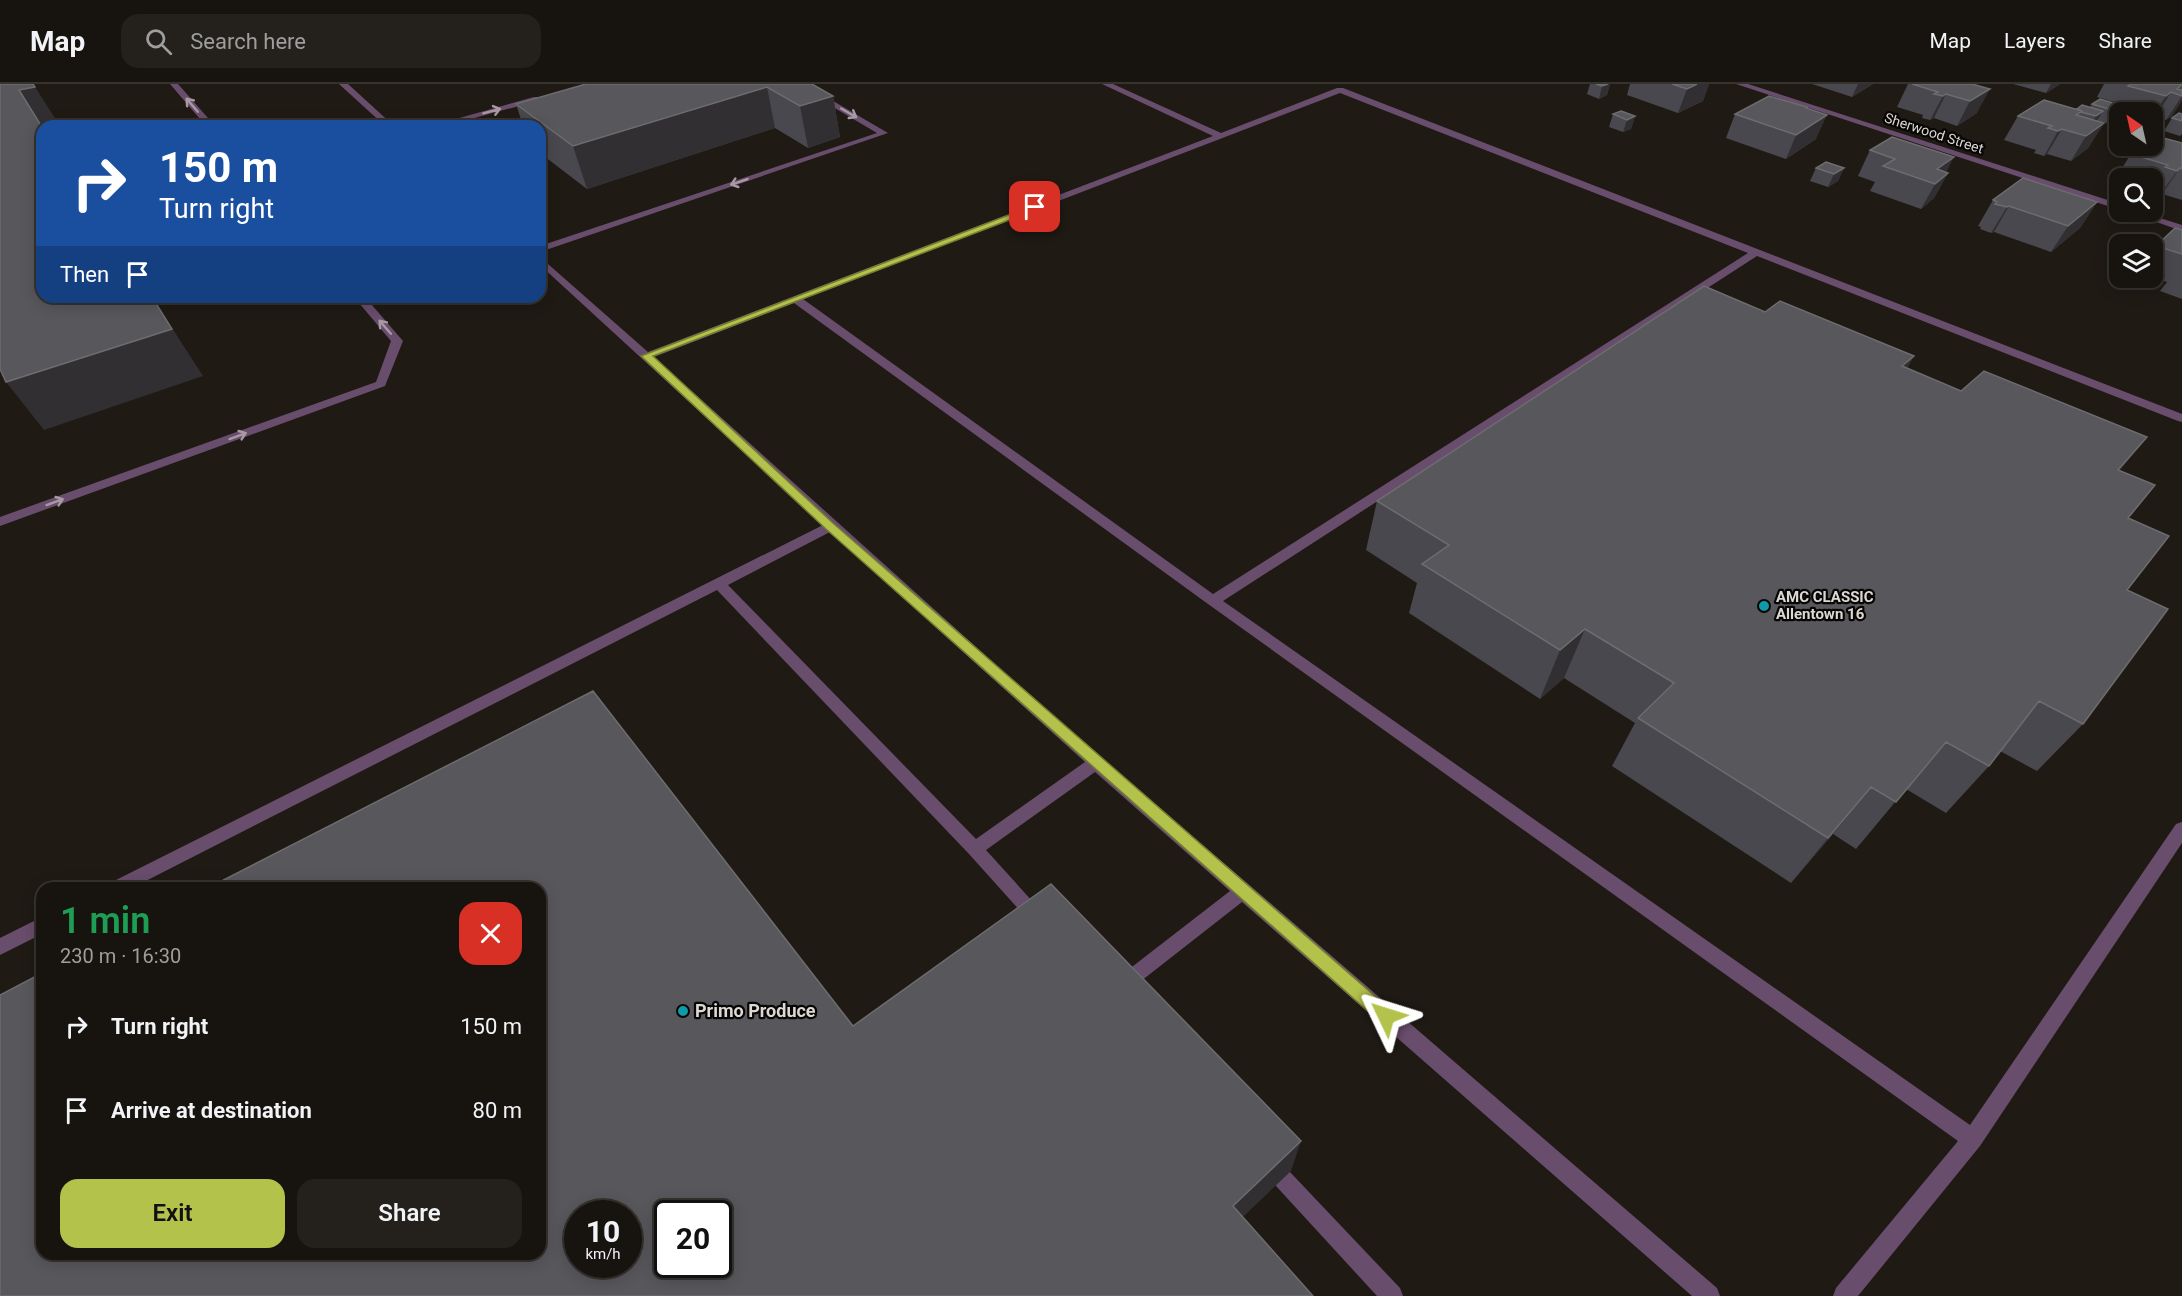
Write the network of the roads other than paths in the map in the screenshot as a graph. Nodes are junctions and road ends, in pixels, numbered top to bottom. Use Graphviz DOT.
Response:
graph roads {
  1 [pos="174,84"];
  2 [pos="343,84"];
  3 [pos="798,84"];
  4 [pos="1106,84"];
  5 [pos="1740,84"];
  6 [pos="545,96"];
  7 [pos="206,120"];
  8 [pos="383,120"];
  9 [pos="457,120"];
  10 [pos="1221,136"];
  11 [pos="2109,203"];
  12 [pos="2163,222"];
  13 [pos="2182,228"];
  14 [pos="546,247"];
  15 [pos="1756,252"];
  16 [pos="546,265"];
  17 [pos="796,299"];
  18 [pos="364,303"];
  19 [pos="646,356"];
  20 [pos="2182,418"];
  21 [pos="0,522"];
  22 [pos="830,527"];
  23 [pos="718,583"];
  24 [pos="1213,600"];
  25 [pos="1097,762"];
  26 [pos="2182,829"];
  27 [pos="975,849"];
  28 [pos="128,882"];
  29 [pos="1242,892"];
  30 [pos="1045,926"];
  31 [pos="36,928"];
  32 [pos="0,946"];
  33 [pos="1117,989"];
  34 [pos="1973,1139"];
  35 [pos="1283,1179"];
  36 [pos="1392,1296"];
  37 [pos="1709,1296"];
  38 [pos="1844,1296"];
  7 -- 1 [label="street, one-way"];
  2 -- 8 [label="street"];
  3 -- 14 [label="street, one-way"];
  4 -- 10 [label="street"];
  5 -- 11 [label="street, Sherwood Street"];
  9 -- 6 [label="street, one-way"];
  10 -- 15 [label="street"];
  10 -- 17 [label="street"];
  12 -- 13 [label="street"];
  15 -- 20 [label="street"];
  15 -- 24 [label="street"];
  16 -- 19 [label="street"];
  17 -- 19 [label="street"];
  17 -- 24 [label="street"];
  21 -- 18 [label="street, one-way"];
  19 -- 22 [label="street"];
  22 -- 23 [label="street"];
  22 -- 25 [label="street"];
  23 -- 27 [label="street"];
  23 -- 28 [label="street"];
  24 -- 34 [label="street"];
  25 -- 27 [label="street"];
  25 -- 29 [label="street"];
  26 -- 34 [label="street"];
  27 -- 30 [label="street"];
  29 -- 33 [label="street"];
  29 -- 37 [label="street"];
  31 -- 32 [label="street"];
  34 -- 38 [label="street"];
  35 -- 36 [label="street"];
}
